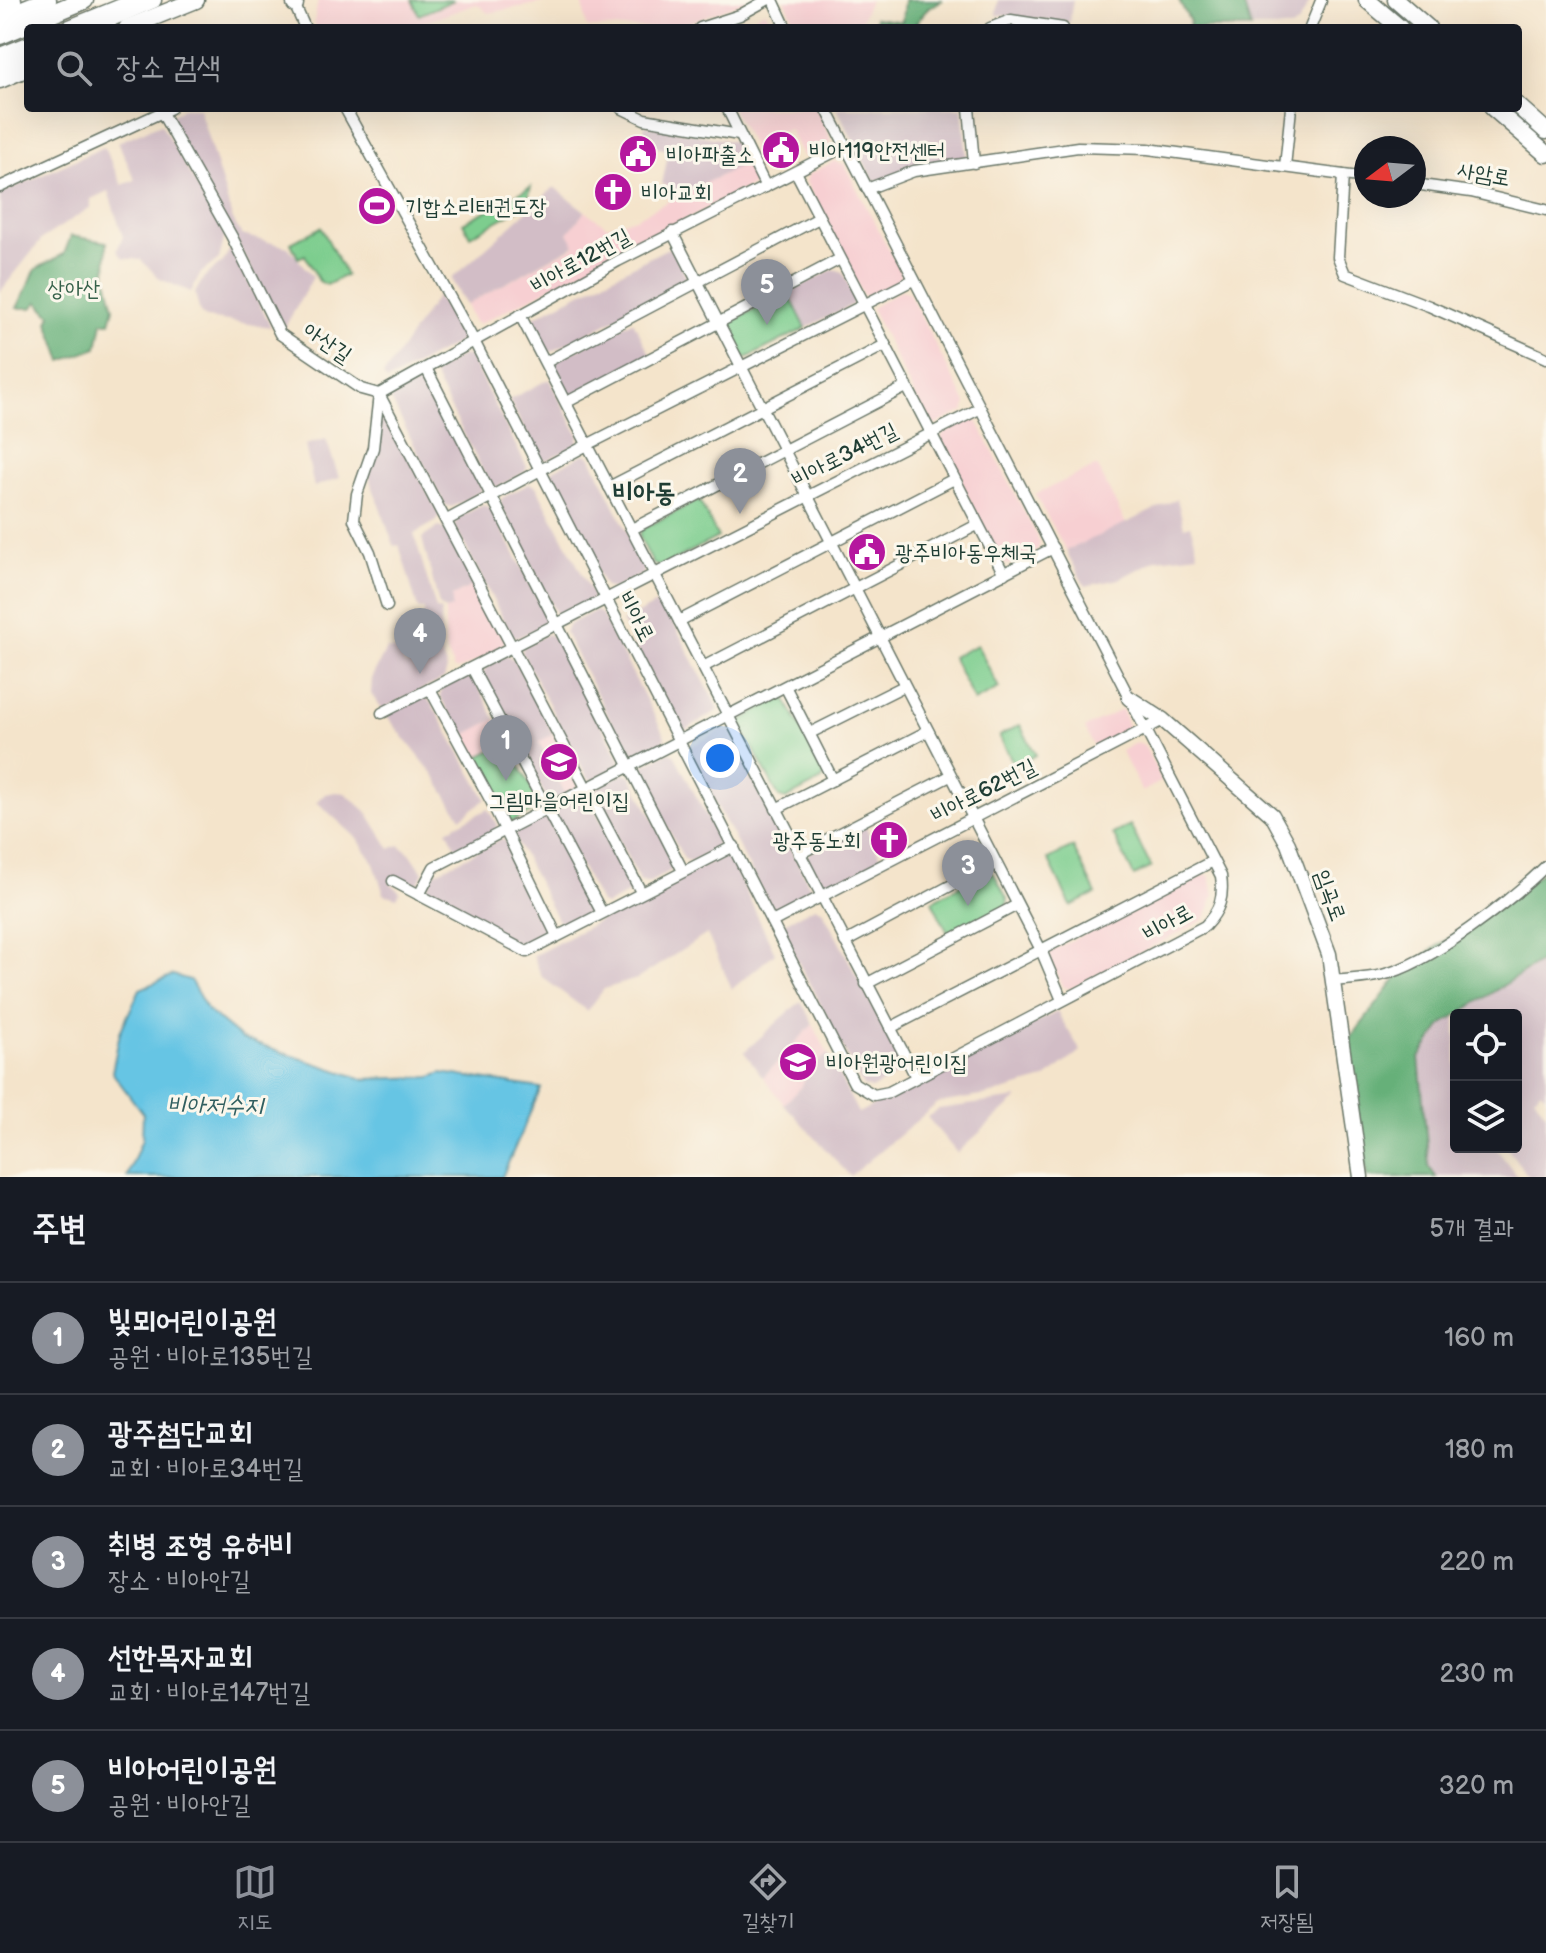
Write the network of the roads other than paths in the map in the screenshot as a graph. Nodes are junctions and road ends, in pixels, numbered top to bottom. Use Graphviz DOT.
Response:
graph roads {
  1 [pos="12,0"];
  2 [pos="47,0"];
  3 [pos="84,0"];
  4 [pos="131,0"];
  5 [pos="153,0"];
  6 [pos="196,0"];
  7 [pos="767,0"];
  8 [pos="773,0"];
  9 [pos="1322,0"];
  10 [pos="1367,0"];
  11 [pos="1396,0"];
  12 [pos="293,1"];
  13 [pos="1,2"];
  14 [pos="0,19"];
  15 [pos="26,24"];
  16 [pos="72,24"];
  17 [pos="97,24"];
  18 [pos="137,24"];
  19 [pos="303,24"];
  20 [pos="712,24"];
  21 [pos="784,24"];
  22 [pos="1000,24"];
  23 [pos="1037,24"];
  24 [pos="1312,24"];
  25 [pos="1395,24"];
  26 [pos="1423,24"];
  27 [pos="24,25"];
  28 [pos="0,35"];
  29 [pos="24,44"];
  30 [pos="0,53"];
  31 [pos="24,56"];
  32 [pos="0,66"];
  33 [pos="24,70"];
  34 [pos="0,80"];
  35 [pos="1522,110"];
  36 [pos="163,112"];
  37 [pos="168,112"];
  38 [pos="347,112"];
  39 [pos="629,112"];
  40 [pos="729,112"];
  41 [pos="828,112"];
  42 [pos="969,112"];
  43 [pos="1291,112"];
  44 [pos="1498,112"];
  45 [pos="1546,131"];
  46 [pos="739,135"];
  47 [pos="846,146"];
  48 [pos="1546,154"];
  49 [pos="974,163"];
  50 [pos="1285,167"];
  51 [pos="796,172"];
  52 [pos="1343,175"];
  53 [pos="1354,176"];
  54 [pos="1426,186"];
  55 [pos="0,187"];
  56 [pos="766,187"];
  57 [pos="867,189"];
  58 [pos="1546,210"];
  59 [pos="819,218"];
  60 [pos="672,232"];
  61 [pos="840,259"];
  62 [pos="913,280"];
  63 [pos="697,283"];
  64 [pos="862,304"];
  65 [pos="520,315"];
  66 [pos="719,325"];
  67 [pos="474,341"];
  68 [pos="885,345"];
  69 [pos="1546,358"];
  70 [pos="546,362"];
  71 [pos="426,368"];
  72 [pos="740,368"];
  73 [pos="906,387"];
  74 [pos="379,394"];
  75 [pos="567,402"];
  76 [pos="979,409"];
  77 [pos="762,410"];
  78 [pos="929,433"];
  79 [pos="589,444"];
  80 [pos="783,452"];
  81 [pos="539,471"];
  82 [pos="954,479"];
  83 [pos="609,487"];
  84 [pos="491,496"];
  85 [pos="805,496"];
  86 [pos="447,520"];
  87 [pos="977,525"];
  88 [pos="632,529"];
  89 [pos="829,543"];
  90 [pos="1053,548"];
  91 [pos="655,574"];
  92 [pos="1004,574"];
  93 [pos="853,589"];
  94 [pos="606,599"];
  95 [pos="387,606"];
  96 [pos="679,621"];
  97 [pos="556,624"];
  98 [pos="880,640"];
  99 [pos="513,646"];
  100 [pos="703,667"];
  101 [pos="472,668"];
  102 [pos="904,686"];
  103 [pos="786,688"];
  104 [pos="430,689"];
  105 [pos="1129,698"];
  106 [pos="382,713"];
  107 [pos="728,716"];
  108 [pos="1163,720"];
  109 [pos="1146,728"];
  110 [pos="928,731"];
  111 [pos="810,733"];
  112 [pos="679,742"];
  113 [pos="629,767"];
  114 [pos="950,776"];
  115 [pos="833,780"];
  116 [pos="588,788"];
  117 [pos="776,809"];
  118 [pos="547,810"];
  119 [pos="972,817"];
  120 [pos="506,831"];
  121 [pos="734,846"];
  122 [pos="799,854"];
  123 [pos="1213,861"];
  124 [pos="995,862"];
  125 [pos="1546,866"];
  126 [pos="683,871"];
  127 [pos="393,881"];
  128 [pos="641,892"];
  129 [pos="419,895"];
  130 [pos="821,897"];
  131 [pos="1017,905"];
  132 [pos="601,911"];
  133 [pos="772,922"];
  134 [pos="557,936"];
  135 [pos="845,942"];
  136 [pos="1041,950"];
  137 [pos="1333,981"];
  138 [pos="866,984"];
  139 [pos="1062,1000"];
  140 [pos="890,1028"];
  141 [pos="916,1077"];
  142 [pos="1361,1177"];
  1 -- 13 [label="highway"];
  2 -- 14 [label="highway"];
  3 -- 15 [label="highway"];
  4 -- 16 [label="street"];
  5 -- 17 [label="main road"];
  6 -- 18 [label="main road"];
  7 -- 20 [label="street"];
  8 -- 21 [label="street"];
  9 -- 24 [label="street"];
  10 -- 25 [label="main road"];
  11 -- 26 [label="main road"];
  12 -- 19 [label="street"];
  22 -- 23 [label="street"];
  27 -- 28 [label="highway"];
  29 -- 30 [label="street"];
  31 -- 32 [label="main road"];
  33 -- 34 [label="main road"];
  35 -- 45 [label="main road"];
  36 -- 55 [label="street"];
  37 -- 74 [label="street, 아산길"];
  38 -- 67 [label="street, 비아로"];
  39 -- 46 [label="street"];
  40 -- 46 [label="street"];
  41 -- 47 [label="street, 비아로"];
  42 -- 49 [label="street"];
  43 -- 50 [label="street"];
  44 -- 48 [label="main road, 사암로"];
  46 -- 56 [label="street"];
  47 -- 51 [label="street, 비아로12번길"];
  47 -- 57 [label="street, 비아로"];
  49 -- 50 [label="street"];
  49 -- 57 [label="street"];
  50 -- 52 [label="street"];
  51 -- 56 [label="street, 비아로12번길"];
  51 -- 59 [label="street, 비아로34번길"];
  52 -- 53 [label="street"];
  52 -- 69 [label="street"];
  54 -- 58 [label="street, 사암로"];
  56 -- 60 [label="street, 비아로12번길"];
  57 -- 62 [label="street, 비아로"];
  59 -- 61 [label="street, 비아로34번길"];
  59 -- 63 [label="street"];
  60 -- 63 [label="street"];
  60 -- 65 [label="street, 비아로12번길"];
  61 -- 64 [label="street, 비아로34번길"];
  61 -- 66 [label="street"];
  62 -- 64 [label="street"];
  62 -- 76 [label="street, 비아로"];
  63 -- 66 [label="street"];
  63 -- 70 [label="street"];
  64 -- 68 [label="street, 비아로34번길"];
  64 -- 72 [label="street"];
  65 -- 67 [label="street, 비아로12번길"];
  65 -- 70 [label="street"];
  66 -- 72 [label="street"];
  66 -- 75 [label="street"];
  67 -- 71 [label="street, 비아로12번길"];
  67 -- 81 [label="street, 비아로"];
  68 -- 73 [label="street, 비아로34번길"];
  68 -- 77 [label="street"];
  70 -- 75 [label="street"];
  71 -- 74 [label="street, 비아로12번길"];
  71 -- 84 [label="street"];
  72 -- 77 [label="street"];
  72 -- 79 [label="street"];
  73 -- 78 [label="street, 비아로34번길"];
  73 -- 80 [label="street"];
  74 -- 86 [label="street"];
  74 -- 95 [label="street"];
  75 -- 79 [label="street"];
  76 -- 78 [label="street, 비아로34번길"];
  76 -- 90 [label="street, 비아로"];
  77 -- 80 [label="street"];
  77 -- 83 [label="street"];
  78 -- 82 [label="street"];
  78 -- 85 [label="street, 비아로34번길"];
  79 -- 81 [label="street"];
  79 -- 83 [label="street"];
  80 -- 85 [label="street"];
  80 -- 88 [label="street"];
  81 -- 84 [label="street"];
  81 -- 94 [label="street, 비아로"];
  82 -- 87 [label="street"];
  82 -- 89 [label="street"];
  83 -- 88 [label="street"];
  84 -- 86 [label="street"];
  84 -- 97 [label="street"];
  85 -- 89 [label="street"];
  85 -- 91 [label="street, 비아로34번길"];
  86 -- 99 [label="street"];
  87 -- 92 [label="street"];
  87 -- 93 [label="street"];
  88 -- 91 [label="street"];
  89 -- 93 [label="street"];
  89 -- 96 [label="street"];
  90 -- 92 [label="street"];
  90 -- 105 [label="street, 비아로"];
  91 -- 94 [label="street, 비아로34번길"];
  91 -- 96 [label="street"];
  92 -- 98 [label="street"];
  93 -- 98 [label="street"];
  93 -- 100 [label="street"];
  94 -- 97 [label="street, 비아로34번길"];
  94 -- 112 [label="street, 비아로"];
  96 -- 100 [label="street"];
  97 -- 99 [label="street, 비아로34번길"];
  97 -- 113 [label="street"];
  98 -- 102 [label="street"];
  98 -- 103 [label="street"];
  99 -- 101 [label="street, 비아로34번길"];
  99 -- 116 [label="street"];
  100 -- 107 [label="street"];
  101 -- 104 [label="street, 비아로34번길"];
  101 -- 118 [label="street"];
  102 -- 110 [label="street"];
  102 -- 111 [label="street"];
  103 -- 107 [label="street"];
  103 -- 111 [label="street"];
  104 -- 106 [label="street, 비아로34번길"];
  104 -- 120 [label="street"];
  105 -- 108 [label="main road, 임곡로"];
  105 -- 109 [label="street, 비아로"];
  107 -- 112 [label="street"];
  107 -- 117 [label="street"];
  108 -- 109 [label="street, 비아로62번길"];
  108 -- 137 [label="main road, 임곡로"];
  109 -- 119 [label="street, 비아로62번길"];
  109 -- 123 [label="street, 비아로"];
  110 -- 114 [label="street"];
  110 -- 115 [label="street"];
  111 -- 115 [label="street"];
  112 -- 113 [label="street"];
  112 -- 121 [label="street, 비아로"];
  113 -- 116 [label="street"];
  113 -- 126 [label="street"];
  114 -- 119 [label="street"];
  114 -- 122 [label="street"];
  115 -- 117 [label="street"];
  116 -- 118 [label="street"];
  116 -- 128 [label="street"];
  117 -- 122 [label="street"];
  118 -- 120 [label="street"];
  118 -- 132 [label="street"];
  119 -- 124 [label="street"];
  119 -- 130 [label="street, 비아로62번길"];
  120 -- 129 [label="street"];
  120 -- 134 [label="street"];
  121 -- 126 [label="street"];
  121 -- 133 [label="street, 비아로"];
  122 -- 130 [label="street"];
  123 -- 136 [label="street, 비아로"];
  123 -- 139 [label="street, 비아로"];
  124 -- 131 [label="street"];
  124 -- 135 [label="street"];
  125 -- 137 [label="street"];
  126 -- 128 [label="street"];
  127 -- 129 [label="street"];
  128 -- 132 [label="street"];
  129 -- 134 [label="street"];
  130 -- 133 [label="street, 비아로62번길"];
  130 -- 135 [label="street"];
  131 -- 136 [label="street"];
  131 -- 138 [label="street"];
  132 -- 134 [label="street"];
  133 -- 141 [label="street, 비아로"];
  135 -- 138 [label="street"];
  136 -- 139 [label="street"];
  136 -- 140 [label="street, 비아로"];
  137 -- 142 [label="main road, 임곡로"];
  138 -- 140 [label="street"];
  139 -- 141 [label="street, 비아로"];
  140 -- 141 [label="street"];
}
